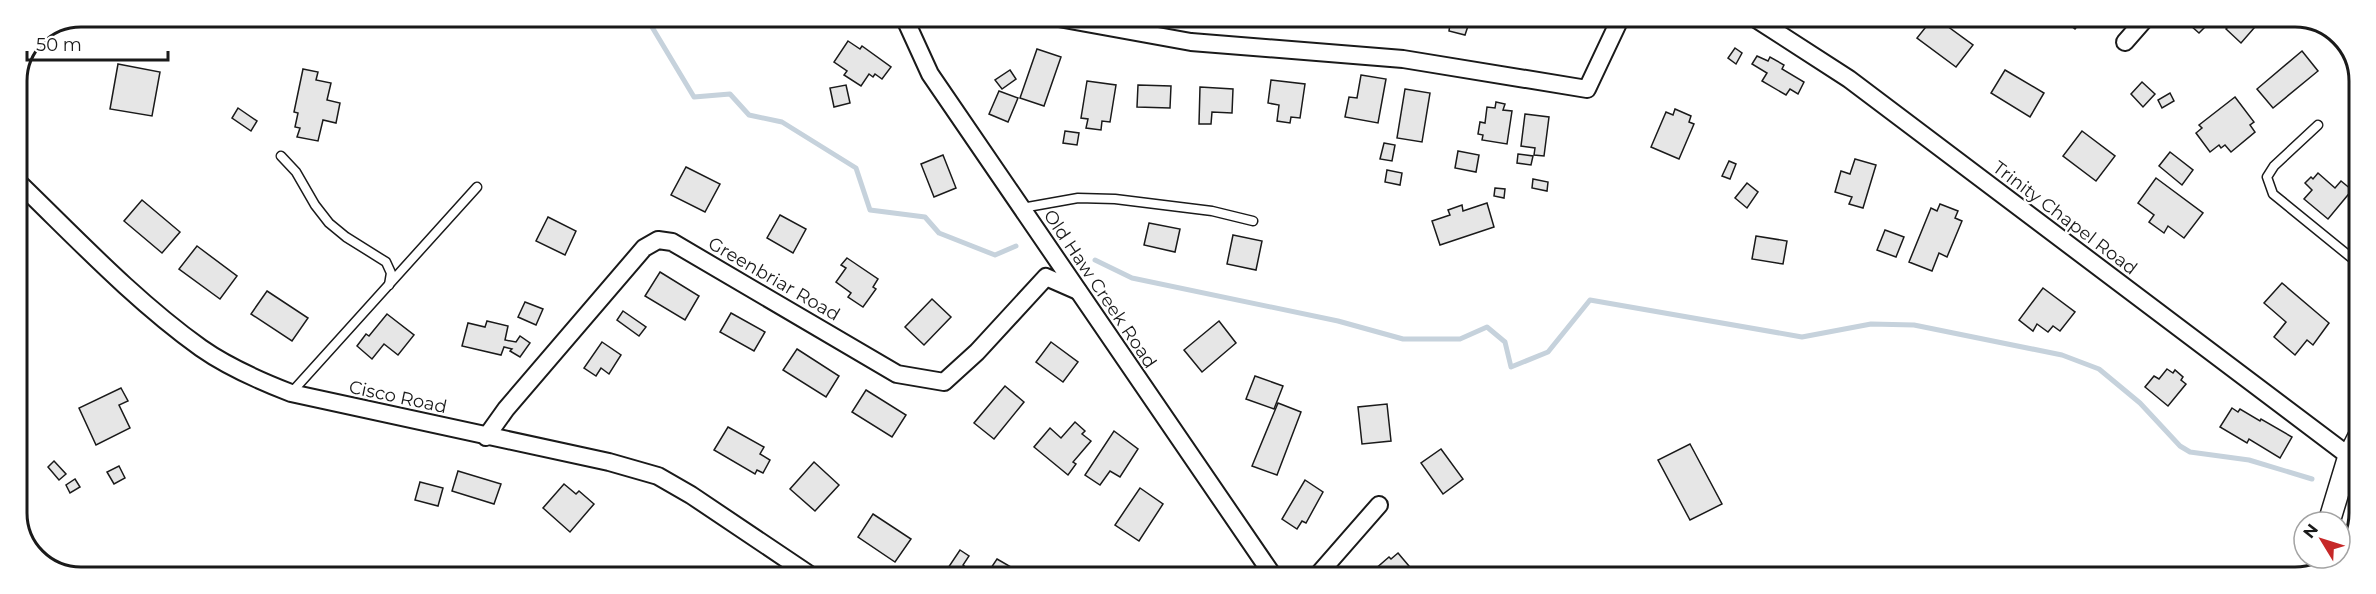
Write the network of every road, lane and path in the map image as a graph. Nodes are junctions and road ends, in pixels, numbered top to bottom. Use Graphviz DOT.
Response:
graph roads {
  1 [pos="907,27"];
  2 [pos="1108,27"];
  3 [pos="1616,27"];
  4 [pos="1767,27"];
  5 [pos="2138,27"];
  6 [pos="2126,42"];
  7 [pos="2318,125"];
  8 [pos="281,156"];
  9 [pos="477,187"];
  10 [pos="27,191"];
  11 [pos="1022,208"];
  12 [pos="1253,221"];
  13 [pos="2349,256"];
  14 [pos="389,286"];
  15 [pos="1078,291"];
  16 [pos="291,393"];
  17 [pos="486,437"];
  18 [pos="2349,443"];
  19 [pos="2349,462"];
  20 [pos="1379,505"];
  21 [pos="2333,510"];
  22 [pos="798,567"];
  23 [pos="1267,567"];
  24 [pos="1325,567"];
  1 -- 11 [label="street, Old Haw Creek Road"];
  2 -- 3 [label="street"];
  4 -- 18 [label="street, Trinity Chapel Road"];
  5 -- 6 [label="street"];
  7 -- 13 [label="lane"];
  8 -- 14 [label="lane"];
  9 -- 14 [label="lane"];
  10 -- 16 [label="street, Cisco Road"];
  11 -- 12 [label="lane"];
  11 -- 15 [label="street, Old Haw Creek Road"];
  14 -- 16 [label="lane"];
  15 -- 17 [label="street, Greenbriar Road"];
  15 -- 23 [label="street, Old Haw Creek Road"];
  16 -- 17 [label="street, Cisco Road"];
  17 -- 22 [label="street, Cisco Road"];
  19 -- 21 [label="street"];
  20 -- 24 [label="street"];
}
